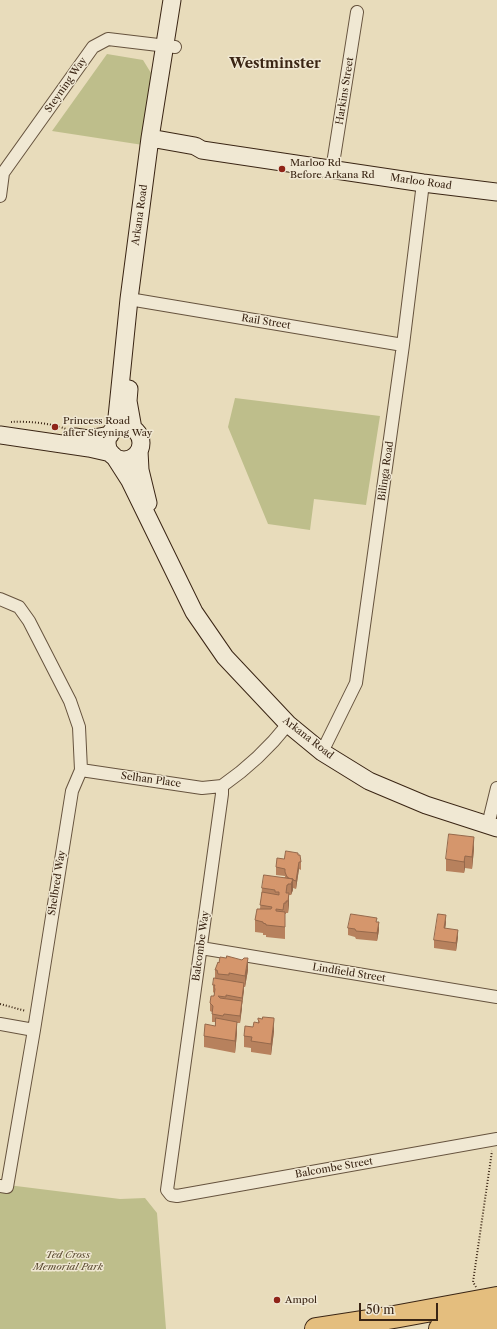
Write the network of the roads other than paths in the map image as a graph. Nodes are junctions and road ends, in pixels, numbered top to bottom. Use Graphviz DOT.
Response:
graph roads {
  1 [pos="172,0"];
  2 [pos="182,0"];
  3 [pos="357,12"];
  4 [pos="170,46"];
  5 [pos="155,145"];
  6 [pos="332,170"];
  7 [pos="423,183"];
  8 [pos="497,192"];
  9 [pos="0,196"];
  10 [pos="133,300"];
  11 [pos="403,345"];
  12 [pos="2,427"];
  13 [pos="133,429"];
  14 [pos="112,433"];
  15 [pos="139,452"];
  16 [pos="112,454"];
  17 [pos="156,532"];
  18 [pos="0,598"];
  19 [pos="288,724"];
  20 [pos="322,752"];
  21 [pos="81,770"];
  22 [pos="222,786"];
  23 [pos="497,788"];
  24 [pos="492,826"];
  25 [pos="201,948"];
  26 [pos="497,997"];
  27 [pos="0,1024"];
  28 [pos="34,1030"];
  29 [pos="496,1139"];
  30 [pos="0,1186"];
  31 [pos="171,1195"];
  32 [pos="497,1298"];
  33 [pos="497,1318"];
  34 [pos="316,1329"];
  35 [pos="440,1329"];
  1 -- 4 [label="main road, Arkana Road"];
  2 -- 4 [label="main road, Arkana Road"];
  3 -- 6 [label="street, Harkins Street"];
  4 -- 5 [label="main road, Arkana Road"];
  4 -- 9 [label="street, Steyning Way"];
  5 -- 6 [label="main road, Marloo Road"];
  5 -- 10 [label="main road, Arkana Road"];
  6 -- 7 [label="main road, Marloo Road"];
  7 -- 8 [label="main road, Marloo Road"];
  7 -- 11 [label="street, Bilinga Road"];
  10 -- 11 [label="street, Rail Street"];
  10 -- 13 [label="main road, Arkana Road"];
  10 -- 14 [label="main road, Arkana Road"];
  11 -- 20 [label="street, Bilinga Road"];
  12 -- 14 [label="main road"];
  12 -- 16 [label="main road"];
  13 -- 14 [label="main road"];
  13 -- 15 [label="main road"];
  14 -- 16 [label="main road"];
  15 -- 16 [label="main road"];
  15 -- 17 [label="main road, Arkana Road"];
  16 -- 17 [label="main road, Arkana Road"];
  17 -- 19 [label="main road, Arkana Road"];
  18 -- 21 [label="street, Shelbred Way"];
  19 -- 20 [label="main road, Arkana Road"];
  19 -- 22 [label="street"];
  20 -- 24 [label="main road, Arkana Road"];
  21 -- 22 [label="street, Selhan Place"];
  21 -- 28 [label="street, Shelbred Way"];
  22 -- 25 [label="street, Balcombe Way"];
  23 -- 24 [label="street"];
  25 -- 26 [label="street, Lindfield Street"];
  25 -- 31 [label="street, Balcombe Way"];
  27 -- 28 [label="street"];
  28 -- 30 [label="street, Shelbred Way"];
  29 -- 31 [label="street, Balcombe Street"];
  32 -- 34 [label="highway"];
  33 -- 35 [label="highway"];
}
